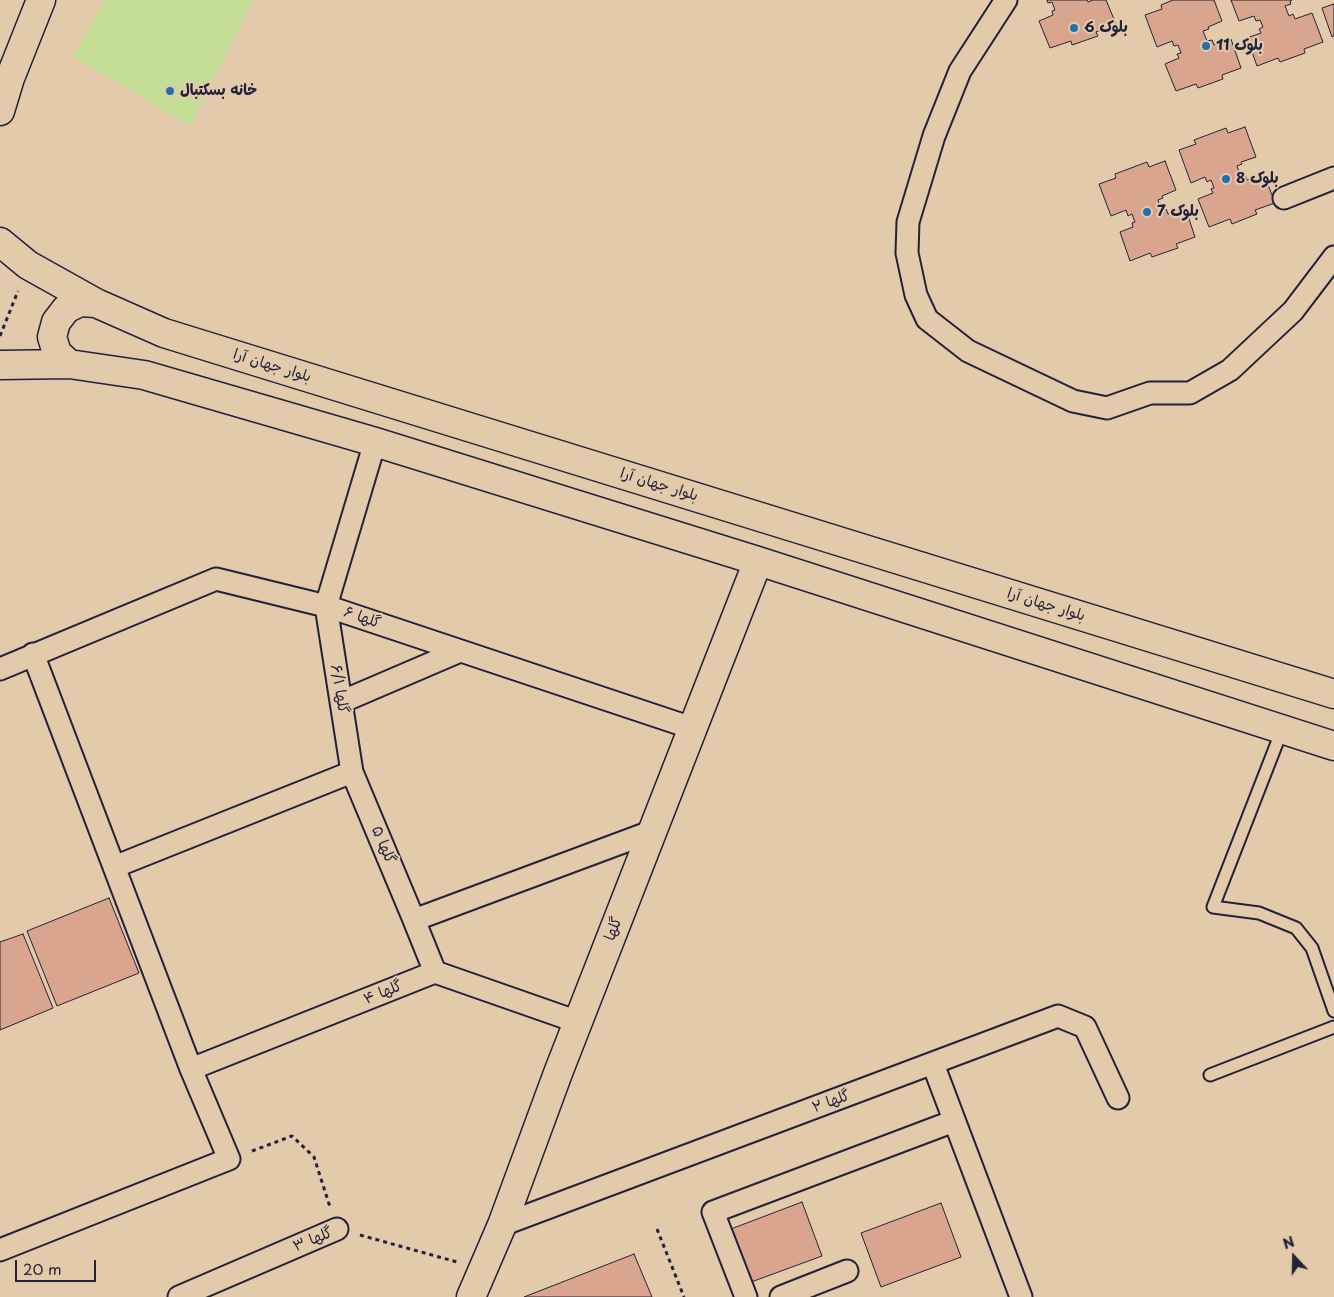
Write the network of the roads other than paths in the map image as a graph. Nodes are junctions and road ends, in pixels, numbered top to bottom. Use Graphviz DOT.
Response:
graph roads {
  1 [pos="41,0"];
  2 [pos="1006,0"];
  3 [pos="5,82"];
  4 [pos="0,110"];
  5 [pos="1334,178"];
  6 [pos="1284,198"];
  7 [pos="0,242"];
  8 [pos="1334,257"];
  9 [pos="96,303"];
  10 [pos="0,364"];
  11 [pos="69,364"];
  12 [pos="375,442"];
  13 [pos="758,561"];
  14 [pos="326,606"];
  15 [pos="460,651"];
  16 [pos="33,654"];
  17 [pos="0,669"];
  18 [pos="1334,694"];
  19 [pos="341,702"];
  20 [pos="692,728"];
  21 [pos="1282,730"];
  22 [pos="1334,746"];
  23 [pos="352,772"];
  24 [pos="653,831"];
  25 [pos="114,867"];
  26 [pos="414,920"];
  27 [pos="435,972"];
  28 [pos="1334,1011"];
  29 [pos="578,1022"];
  30 [pos="1334,1027"];
  31 [pos="933,1064"];
  32 [pos="191,1069"];
  33 [pos="1210,1075"];
  34 [pos="1118,1098"];
  35 [pos="954,1121"];
  36 [pos="502,1225"];
  37 [pos="337,1229"];
  38 [pos="0,1250"];
  39 [pos="847,1271"];
  40 [pos="179,1297"];
  41 [pos="471,1297"];
  42 [pos="746,1297"];
  43 [pos="781,1297"];
  44 [pos="1021,1297"];
  1 -- 3 [label="main road"];
  2 -- 8 [label="street"];
  3 -- 4 [label="main road"];
  5 -- 6 [label="street"];
  7 -- 9 [label="main road, بلوار جهان آرا"];
  9 -- 11 [label="main road"];
  9 -- 18 [label="main road, بلوار جهان آرا"];
  10 -- 11 [label="main road"];
  11 -- 12 [label="main road"];
  12 -- 13 [label="main road"];
  12 -- 14 [label="street"];
  13 -- 20 [label="main road, گلها"];
  13 -- 21 [label="main road"];
  14 -- 15 [label="street, گلها ۶"];
  14 -- 16 [label="street, گلها ۶"];
  14 -- 19 [label="street, گلها ۶/۱"];
  15 -- 19 [label="street"];
  15 -- 20 [label="street, گلها ۶"];
  16 -- 17 [label="street, گلها ۶"];
  16 -- 25 [label="street"];
  19 -- 23 [label="street, گلها ۶/۱"];
  20 -- 24 [label="main road, گلها"];
  21 -- 22 [label="main road"];
  21 -- 28 [label="lane"];
  23 -- 25 [label="street"];
  23 -- 26 [label="street, گلها ۵"];
  24 -- 26 [label="street"];
  24 -- 29 [label="main road, گلها"];
  25 -- 32 [label="street"];
  26 -- 27 [label="street, گلها ۵"];
  27 -- 29 [label="street"];
  27 -- 32 [label="street, گلها ۴"];
  29 -- 36 [label="main road, گلها"];
  30 -- 33 [label="lane"];
  31 -- 34 [label="street, گلها ۲"];
  31 -- 35 [label="street"];
  31 -- 36 [label="street, گلها ۲"];
  32 -- 38 [label="street"];
  35 -- 42 [label="street"];
  35 -- 44 [label="street"];
  36 -- 41 [label="main road, گلها"];
  37 -- 40 [label="street, گلها ۳"];
  39 -- 43 [label="street"];
}
